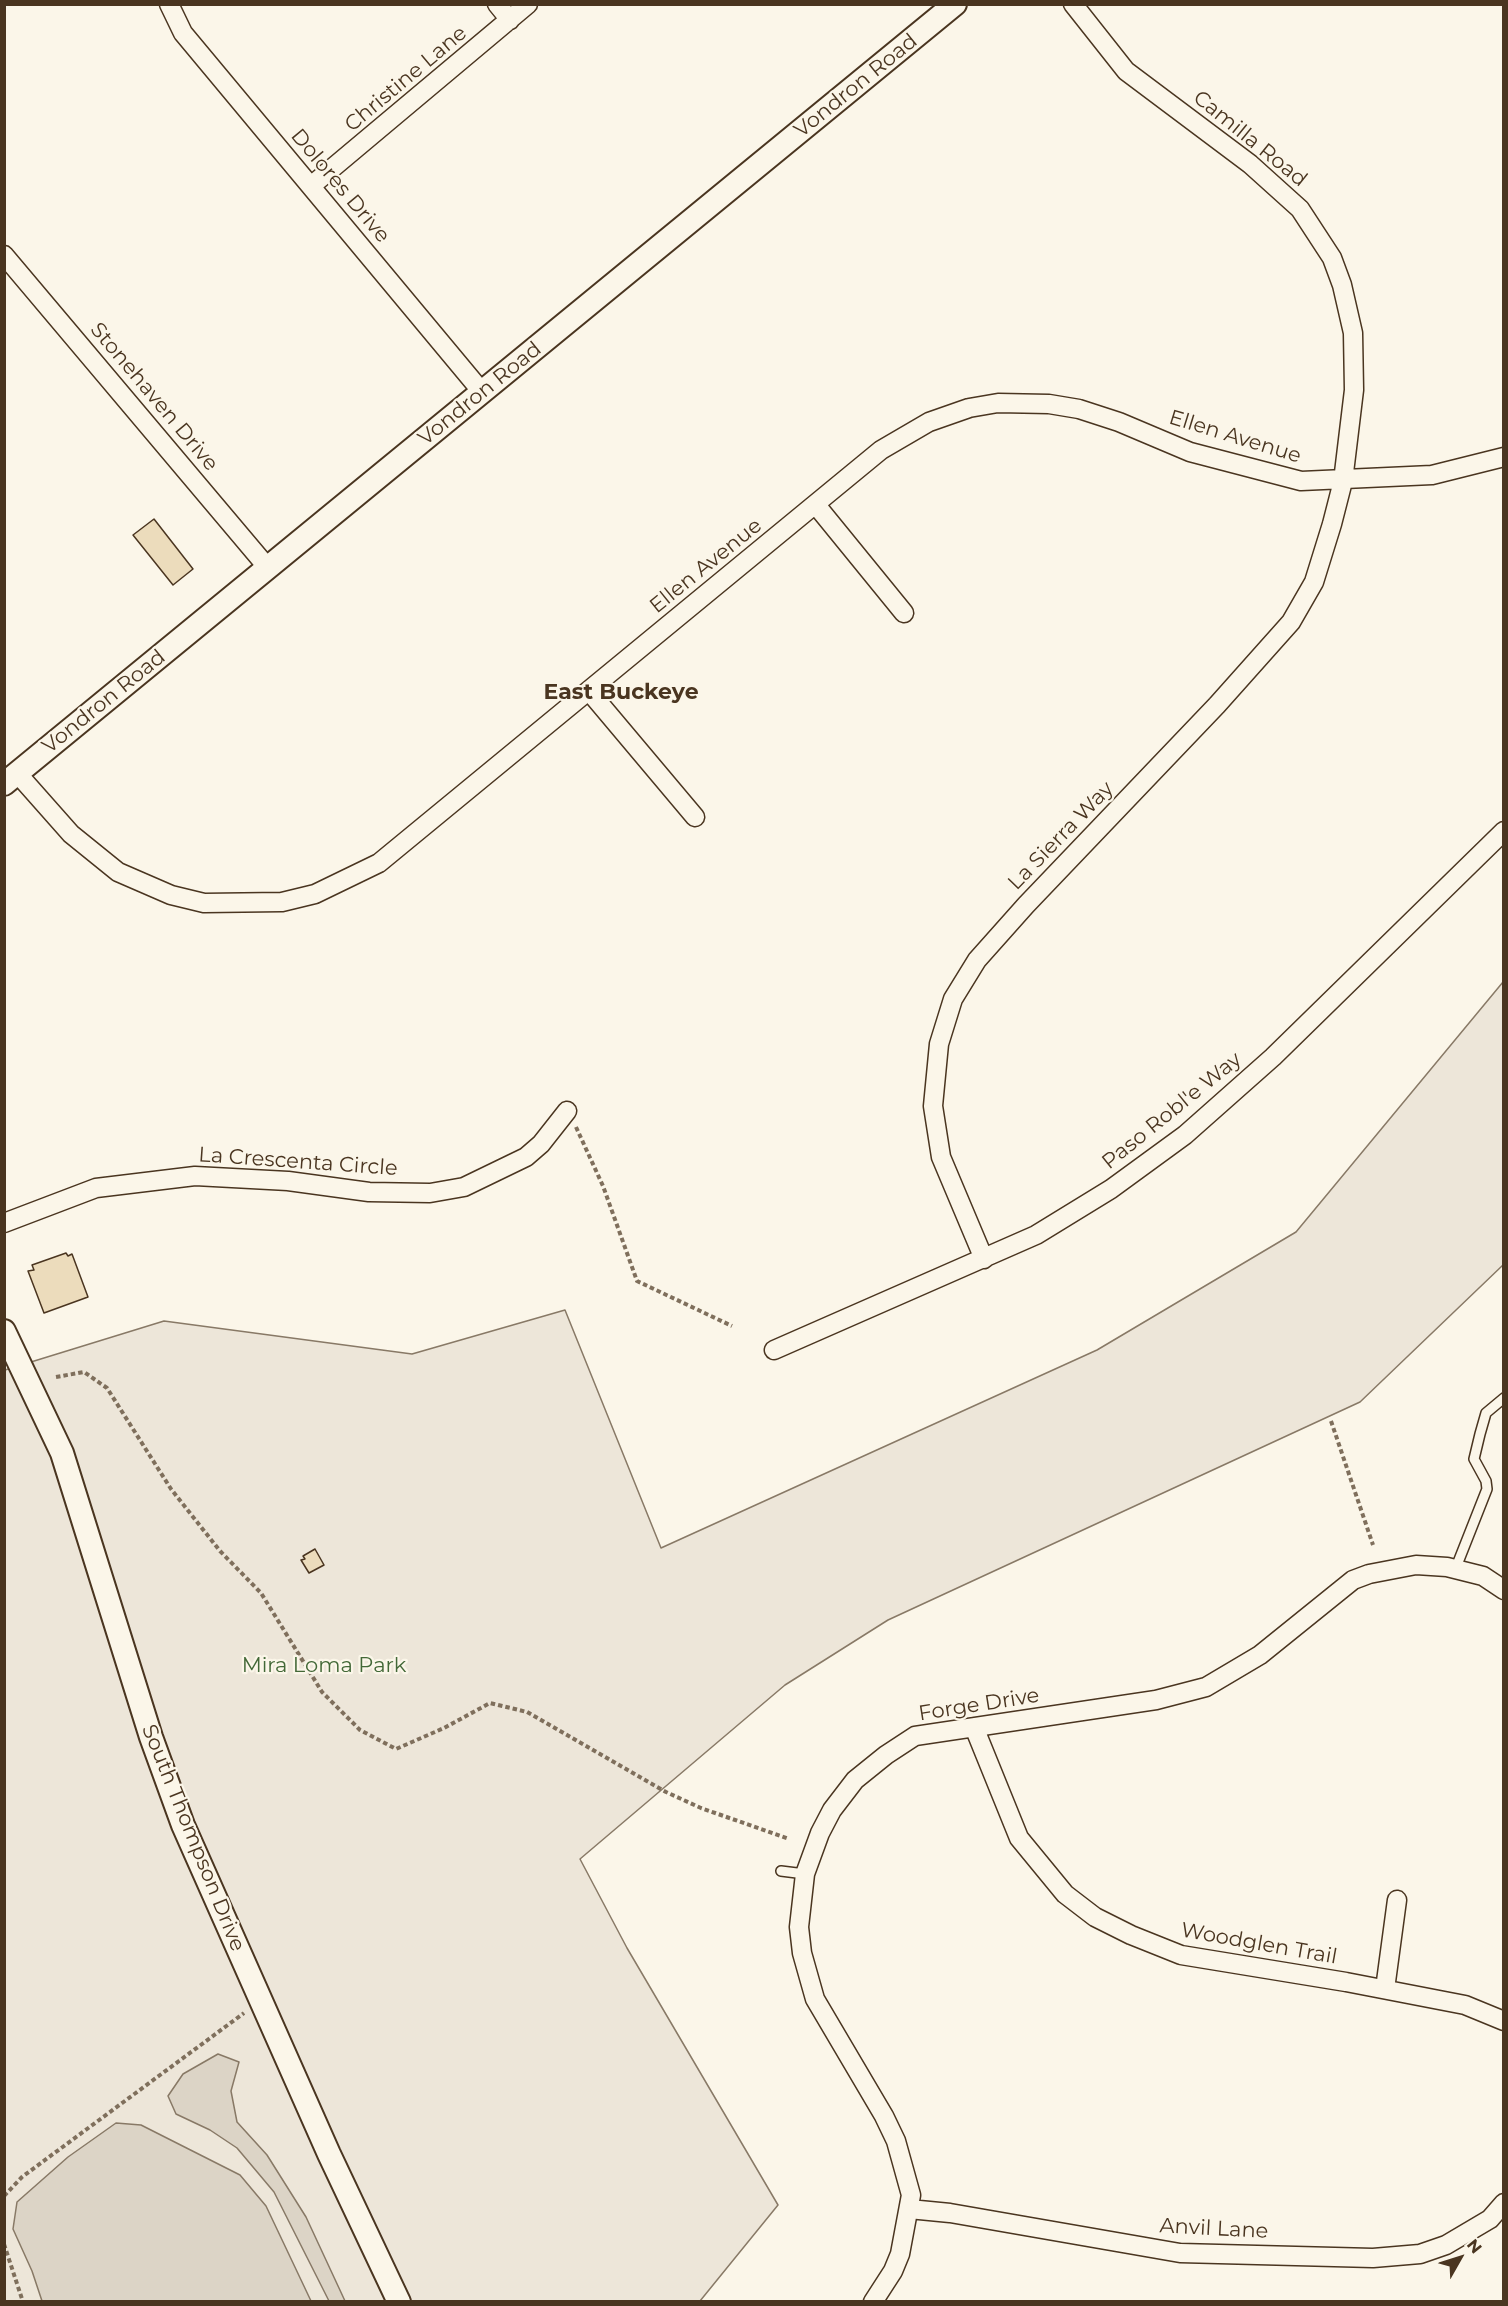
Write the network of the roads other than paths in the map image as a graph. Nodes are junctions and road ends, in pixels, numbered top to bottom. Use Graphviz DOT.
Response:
graph roads {
  1 [pos="169,4"];
  2 [pos="498,4"];
  3 [pos="528,4"];
  4 [pos="955,4"];
  5 [pos="1073,4"];
  6 [pos="510,20"];
  7 [pos="311,186"];
  8 [pos="4,255"];
  9 [pos="482,392"];
  10 [pos="1503,457"];
  11 [pos="1343,481"];
  12 [pos="816,506"];
  13 [pos="268,568"];
  14 [pos="904,613"];
  15 [pos="589,691"];
  16 [pos="11,779"];
  17 [pos="695,817"];
  18 [pos="1503,831"];
  19 [pos="567,1111"];
  20 [pos="4,1223"];
  21 [pos="984,1259"];
  22 [pos="4,1331"];
  23 [pos="774,1350"];
  24 [pos="1503,1398"];
  25 [pos="1455,1570"];
  26 [pos="1503,1590"];
  27 [pos="974,1727"];
  28 [pos="781,1871"];
  29 [pos="805,1874"];
  30 [pos="1397,1900"];
  31 [pos="1384,1989"];
  32 [pos="1503,2021"];
  33 [pos="1503,2203"];
  34 [pos="909,2209"];
  35 [pos="399,2301"];
  36 [pos="873,2301"];
  1 -- 7 [label="street, Dolores Drive"];
  2 -- 6 [label="street"];
  3 -- 6 [label="street, Christine Lane"];
  4 -- 9 [label="street, Vondron Road"];
  5 -- 11 [label="street, Camilla Road"];
  6 -- 7 [label="street, Christine Lane"];
  7 -- 9 [label="street, Dolores Drive"];
  8 -- 13 [label="street, Stonehaven Drive"];
  9 -- 13 [label="street, Vondron Road"];
  10 -- 11 [label="street, Ellen Avenue"];
  11 -- 12 [label="street, Ellen Avenue"];
  11 -- 21 [label="street, La Sierra Way"];
  12 -- 14 [label="street"];
  12 -- 15 [label="street, Ellen Avenue"];
  13 -- 16 [label="street, Vondron Road"];
  15 -- 16 [label="street, Ellen Avenue"];
  15 -- 17 [label="street"];
  18 -- 21 [label="street, Paso Robl'e Way"];
  19 -- 20 [label="street, La Crescenta Circle"];
  21 -- 23 [label="street, Paso Robl'e Way"];
  22 -- 35 [label="street, South Thompson Drive"];
  24 -- 25 [label="lane"];
  25 -- 26 [label="street, Forge Drive"];
  25 -- 27 [label="street, Forge Drive"];
  27 -- 29 [label="street, Forge Drive"];
  27 -- 31 [label="street, Woodglen Trail"];
  28 -- 29 [label="lane"];
  29 -- 34 [label="street, Forge Drive"];
  30 -- 31 [label="street"];
  31 -- 32 [label="street, Woodglen Trail"];
  33 -- 34 [label="street, Anvil Lane"];
  34 -- 36 [label="street, Forge Drive"];
}
